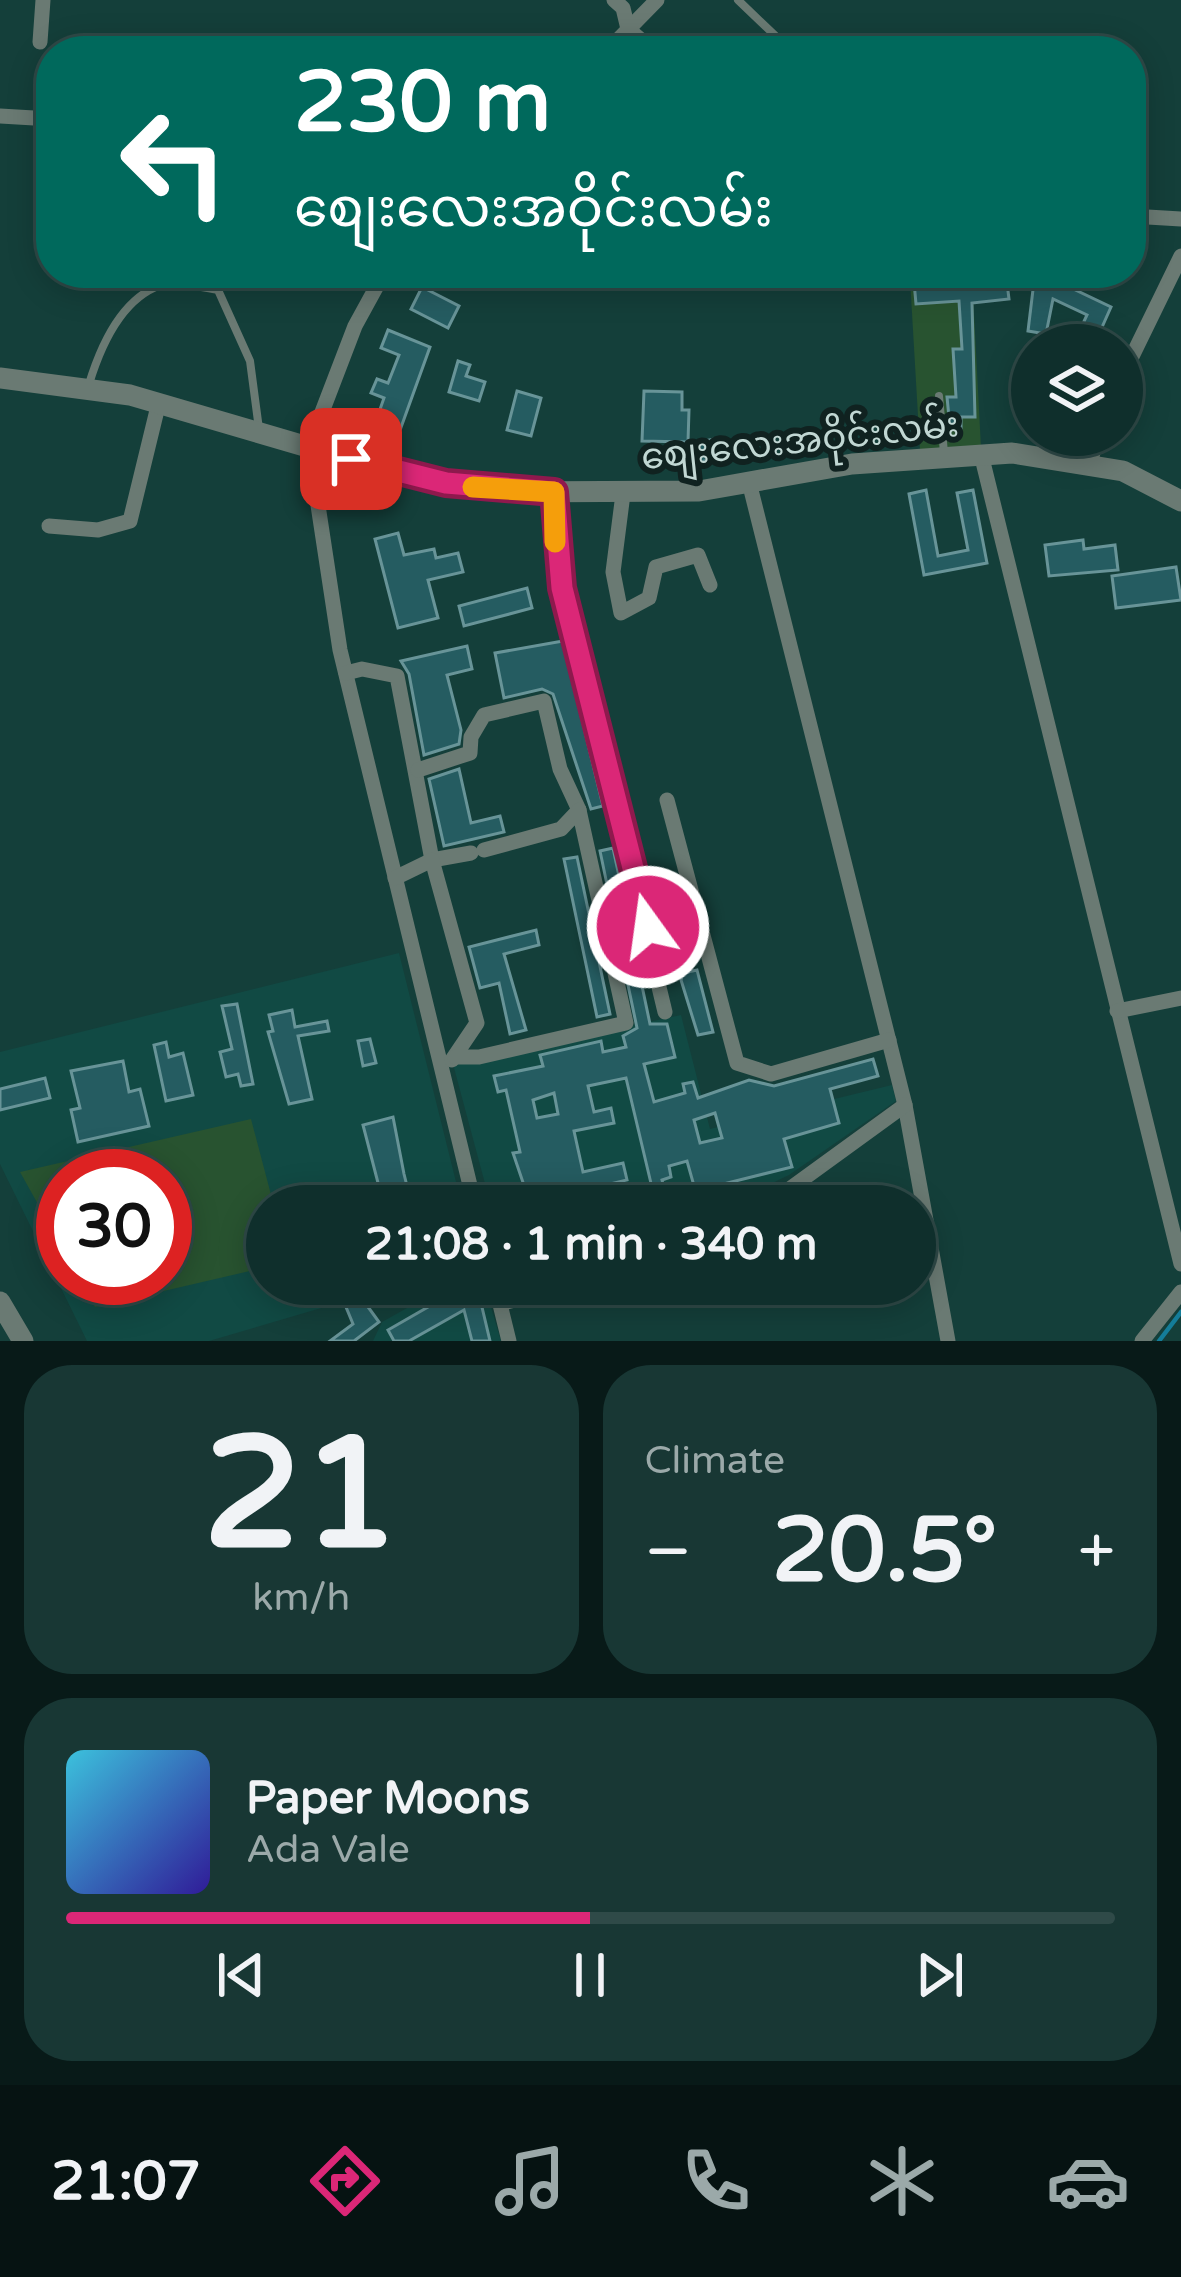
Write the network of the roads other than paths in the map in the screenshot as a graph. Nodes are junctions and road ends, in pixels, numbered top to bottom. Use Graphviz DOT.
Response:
graph roads {
  1 [pos="43,0"];
  2 [pos="614,0"];
  3 [pos="657,0"];
  4 [pos="738,0"];
  5 [pos="628,29"];
  6 [pos="40,36"];
  7 [pos="621,36"];
  8 [pos="637,36"];
  9 [pos="776,36"];
  10 [pos="0,116"];
  11 [pos="36,118"];
  12 [pos="1146,217"];
  13 [pos="1181,219"];
  14 [pos="1181,256"];
  15 [pos="155,288"];
  16 [pos="205,288"];
  17 [pos="376,288"];
  18 [pos="1143,334"];
  19 [pos="0,378"];
  20 [pos="88,389"];
  21 [pos="939,396"];
  22 [pos="158,402"];
  23 [pos="259,430"];
  24 [pos="309,446"];
  25 [pos="981,454"];
  26 [pos="944,455"];
  27 [pos="1092,456"];
  28 [pos="1090,462"];
  29 [pos="750,486"];
  30 [pos="554,492"];
  31 [pos="623,494"];
  32 [pos="1181,501"];
  33 [pos="49,526"];
  34 [pos="710,585"];
  35 [pos="346,673"];
  36 [pos="418,770"];
  37 [pos="667,800"];
  38 [pos="579,810"];
  39 [pos="432,860"];
  40 [pos="395,878"];
  41 [pos="1181,998"];
  42 [pos="1117,1011"];
  43 [pos="665,1012"];
  44 [pos="889,1040"];
  45 [pos="455,1057"];
  46 [pos="441,1069"];
  47 [pos="905,1105"];
  48 [pos="470,1185"];
  49 [pos="795,1185"];
  50 [pos="1181,1264"];
  51 [pos="1181,1292"];
  52 [pos="0,1302"];
  53 [pos="500,1305"];
  54 [pos="23,1341"];
  55 [pos="509,1341"];
  56 [pos="948,1341"];
  57 [pos="1142,1341"];
  1 -- 6 [label="street"];
  2 -- 5 [label="street"];
  3 -- 5 [label="street"];
  4 -- 9 [label="lane"];
  5 -- 7 [label="street"];
  5 -- 8 [label="street"];
  10 -- 11 [label="street"];
  12 -- 13 [label="street"];
  14 -- 18 [label="street"];
  15 -- 20 [label="lane"];
  16 -- 23 [label="lane"];
  17 -- 24 [label="street"];
  19 -- 20 [label="street, စျေးလေးအဝိုင်းလမ်း"];
  20 -- 22 [label="street, စျေးလေးအဝိုင်းလမ်း"];
  21 -- 26 [label="lane"];
  22 -- 23 [label="street, စျေးလေးအဝိုင်းလမ်း"];
  22 -- 33 [label="street"];
  23 -- 24 [label="street, စျေးလေးအဝိုင်းလမ်း"];
  24 -- 30 [label="street, စျေးလေးအဝိုင်းလမ်း"];
  24 -- 35 [label="street"];
  25 -- 26 [label="street, စျေးလေးအဝိုင်းလမ်း"];
  25 -- 28 [label="street, စျေးလေးအဝိုင်းလမ်း"];
  25 -- 42 [label="street"];
  26 -- 29 [label="street, စျေးလေးအဝိုင်းလမ်း"];
  27 -- 28 [label="street"];
  28 -- 32 [label="street, စျေးလေးအဝိုင်းလမ်း"];
  29 -- 31 [label="street, စျေးလေးအဝိုင်းလမ်း"];
  29 -- 44 [label="street"];
  30 -- 31 [label="street, စျေးလေးအဝိုင်းလမ်း"];
  30 -- 43 [label="street"];
  31 -- 34 [label="street"];
  35 -- 36 [label="street"];
  35 -- 40 [label="street"];
  36 -- 38 [label="street"];
  36 -- 39 [label="street"];
  37 -- 44 [label="street"];
  38 -- 39 [label="street"];
  38 -- 45 [label="street"];
  39 -- 40 [label="street"];
  39 -- 45 [label="street"];
  40 -- 46 [label="street"];
  41 -- 42 [label="street"];
  42 -- 50 [label="street"];
  44 -- 47 [label="street"];
  45 -- 46 [label="street"];
  46 -- 48 [label="street"];
  47 -- 49 [label="street"];
  47 -- 56 [label="street"];
  51 -- 57 [label="street"];
  52 -- 54 [label="street"];
  53 -- 55 [label="street"];
}
